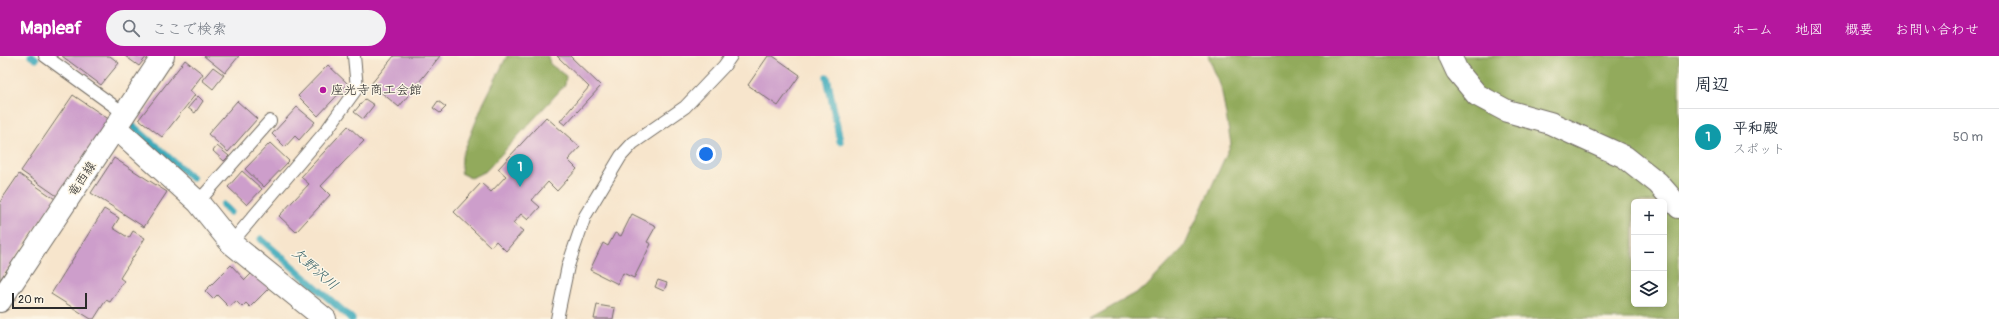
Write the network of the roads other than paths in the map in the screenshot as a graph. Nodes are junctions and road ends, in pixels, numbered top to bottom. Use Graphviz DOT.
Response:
graph roads {
  1 [pos="45,56"];
  2 [pos="163,56"];
  3 [pos="354,56"];
  4 [pos="731,56"];
  5 [pos="1450,56"];
  6 [pos="121,121"];
  7 [pos="270,121"];
  8 [pos="198,202"];
  9 [pos="1679,207"];
  10 [pos="231,243"];
  11 [pos="0,301"];
  12 [pos="325,319"];
  13 [pos="557,319"];
  1 -- 6 [label="lane"];
  2 -- 6 [label="street, 竜西線"];
  3 -- 10 [label="lane"];
  4 -- 13 [label="lane"];
  5 -- 9 [label="street"];
  6 -- 8 [label="street"];
  6 -- 11 [label="street, 竜西線"];
  7 -- 8 [label="lane"];
  8 -- 10 [label="street"];
  10 -- 12 [label="street"];
}
